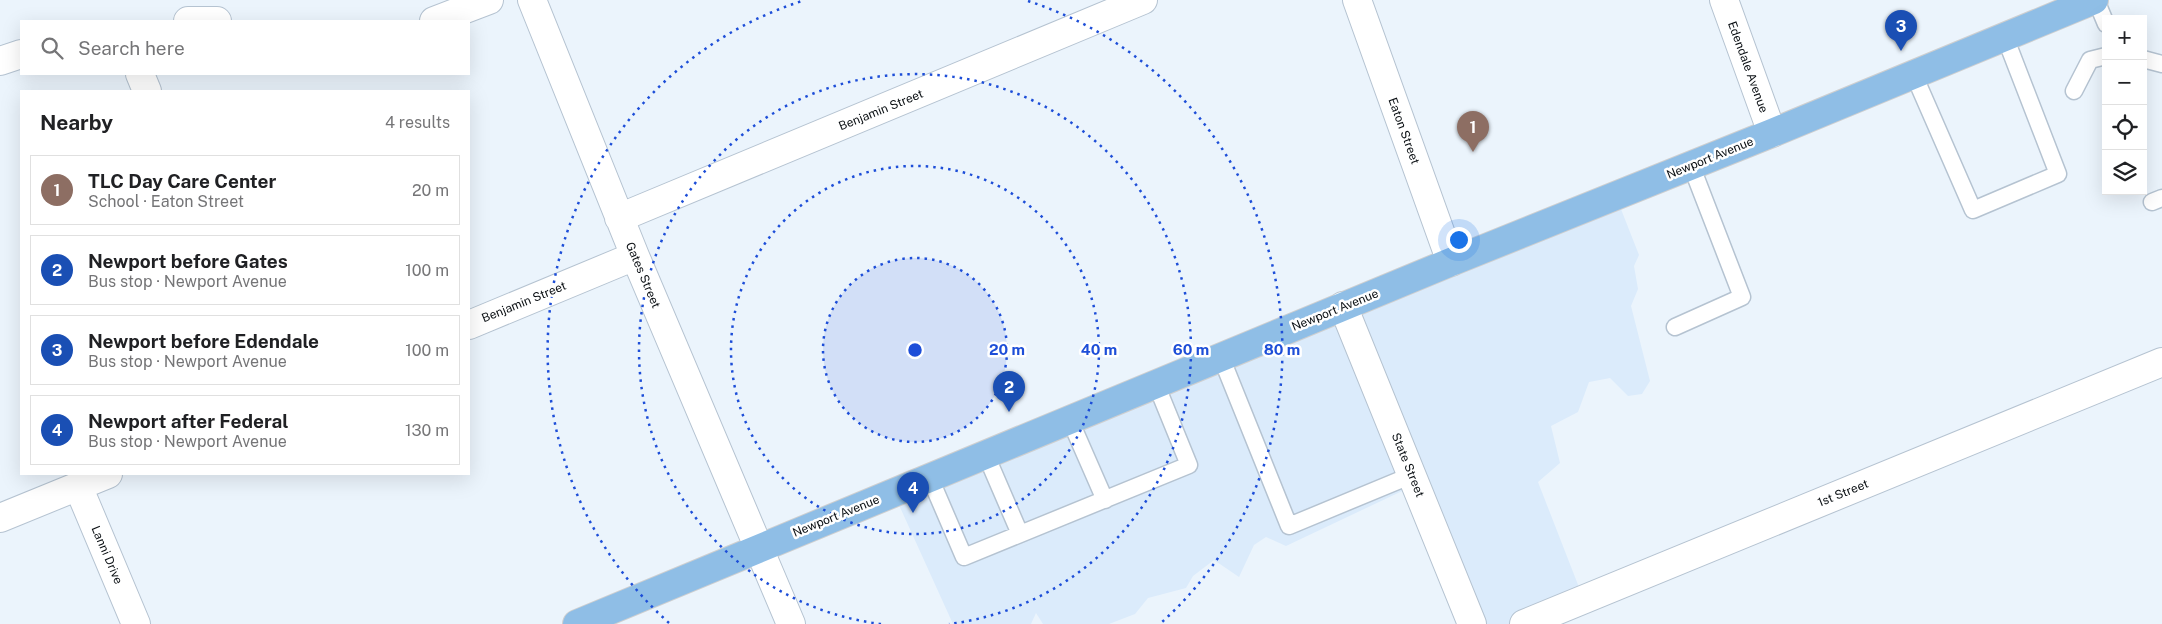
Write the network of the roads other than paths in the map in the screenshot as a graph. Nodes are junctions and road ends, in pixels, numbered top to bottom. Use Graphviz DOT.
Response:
graph roads {
  1 [pos="489,0"];
  2 [pos="532,0"];
  3 [pos="1142,0"];
  4 [pos="1357,0"];
  5 [pos="1724,0"];
  6 [pos="2095,0"];
  7 [pos="2102,15"];
  8 [pos="437,20"];
  9 [pos="2005,37"];
  10 [pos="20,54"];
  11 [pos="2102,57"];
  12 [pos="2147,60"];
  13 [pos="0,61"];
  14 [pos="2162,64"];
  15 [pos="140,75"];
  16 [pos="1914,75"];
  17 [pos="147,90"];
  18 [pos="2074,91"];
  19 [pos="1772,133"];
  20 [pos="1691,166"];
  21 [pos="619,218"];
  22 [pos="635,256"];
  23 [pos="1451,262"];
  24 [pos="1343,306"];
  25 [pos="470,325"];
  26 [pos="1675,327"];
  27 [pos="1221,357"];
  28 [pos="2162,362"];
  29 [pos="1156,384"];
  30 [pos="1070,420"];
  31 [pos="986,455"];
  32 [pos="106,475"];
  33 [pos="1412,475"];
  34 [pos="930,478"];
  35 [pos="78,486"];
  36 [pos="1105,500"];
  37 [pos="0,518"];
  38 [pos="1020,534"];
  39 [pos="759,548"];
  40 [pos="136,624"];
  41 [pos="577,624"];
  42 [pos="791,624"];
  43 [pos="1472,624"];
  44 [pos="1524,624"];
  1 -- 8 [label="street"];
  2 -- 21 [label="street, Gates Street"];
  3 -- 21 [label="street, Benjamin Street"];
  4 -- 23 [label="street, Eaton Street"];
  5 -- 19 [label="street, Edendale Avenue"];
  6 -- 7 [label="lane"];
  6 -- 9 [label="main road, Newport Avenue"];
  9 -- 16 [label="main road, Newport Avenue"];
  9 -- 16 [label="lane"];
  10 -- 13 [label="street"];
  11 -- 18 [label="lane"];
  12 -- 14 [label="lane"];
  15 -- 17 [label="street"];
  16 -- 19 [label="main road, Newport Avenue"];
  19 -- 20 [label="main road, Newport Avenue"];
  20 -- 23 [label="main road, Newport Avenue"];
  20 -- 26 [label="lane"];
  21 -- 22 [label="street, Gates Street"];
  22 -- 25 [label="street, Benjamin Street"];
  22 -- 39 [label="street, Gates Street"];
  23 -- 24 [label="main road, Newport Avenue"];
  24 -- 27 [label="main road, Newport Avenue"];
  24 -- 33 [label="street, State Street"];
  27 -- 29 [label="main road, Newport Avenue"];
  27 -- 33 [label="lane"];
  28 -- 44 [label="street, 1st Street"];
  29 -- 30 [label="main road, Newport Avenue"];
  29 -- 36 [label="lane"];
  30 -- 31 [label="main road, Newport Avenue"];
  30 -- 36 [label="lane"];
  31 -- 34 [label="main road, Newport Avenue"];
  31 -- 38 [label="lane"];
  32 -- 35 [label="street"];
  33 -- 43 [label="street, State Street"];
  34 -- 38 [label="lane"];
  34 -- 39 [label="main road, Newport Avenue"];
  35 -- 37 [label="street"];
  35 -- 40 [label="street, Lanni Drive"];
  36 -- 38 [label="lane"];
  39 -- 41 [label="main road, Newport Avenue"];
  39 -- 42 [label="street, Gates Street"];
}
